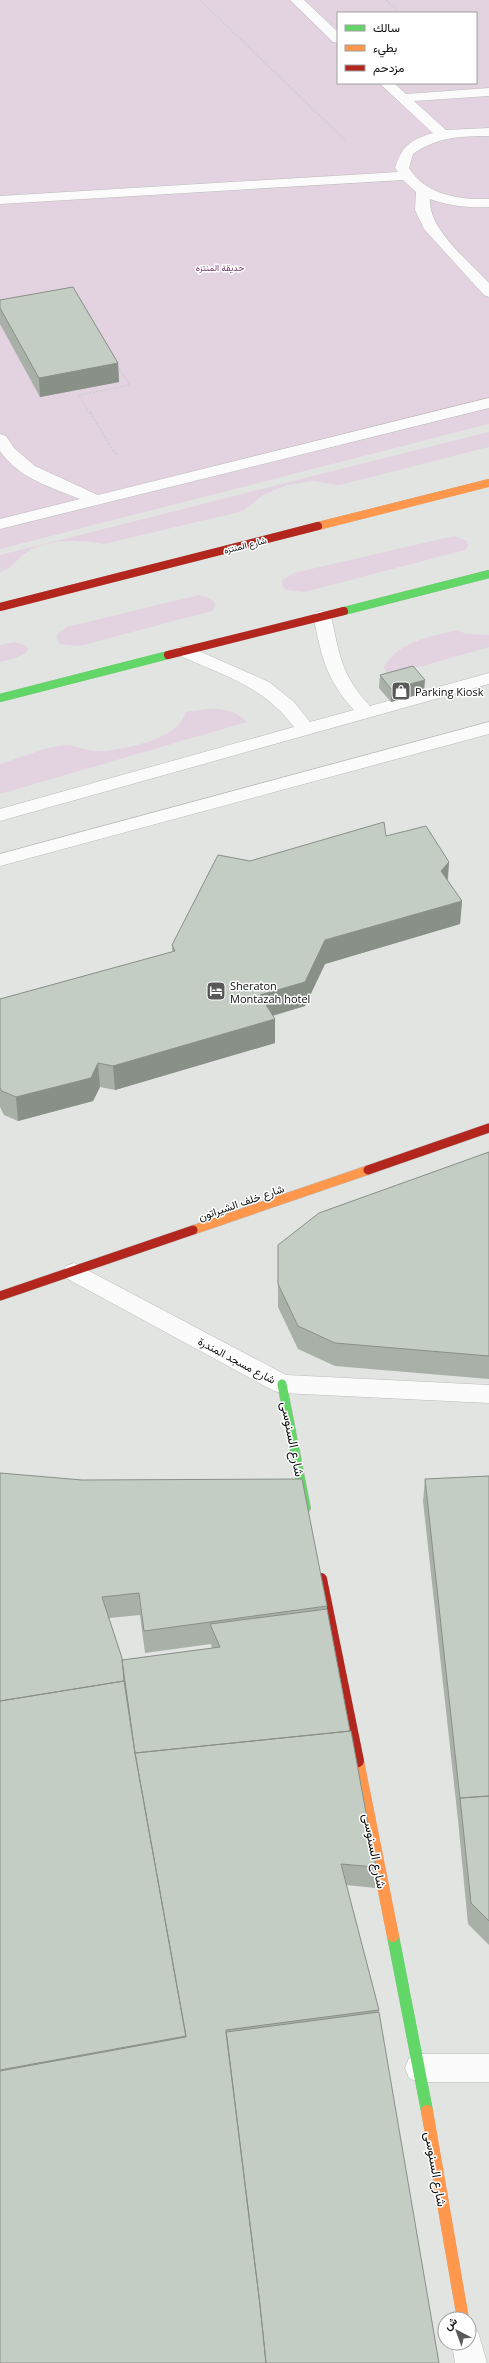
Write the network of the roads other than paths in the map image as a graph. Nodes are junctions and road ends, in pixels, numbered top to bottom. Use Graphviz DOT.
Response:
graph roads {
  1 [pos="296,0"];
  2 [pos="337,38"];
  3 [pos="387,84"];
  4 [pos="489,92"];
  5 [pos="402,98"];
  6 [pos="489,132"];
  7 [pos="442,134"];
  8 [pos="404,172"];
  9 [pos="423,191"];
  10 [pos="0,200"];
  11 [pos="489,202"];
  12 [pos="489,292"];
  13 [pos="489,403"];
  14 [pos="1,443"];
  15 [pos="489,482"];
  16 [pos="97,500"];
  17 [pos="0,524"];
  18 [pos="489,574"];
  19 [pos="0,607"];
  20 [pos="322,616"];
  21 [pos="184,651"];
  22 [pos="489,678"];
  23 [pos="0,698"];
  24 [pos="366,712"];
  25 [pos="489,728"];
  26 [pos="306,729"];
  27 [pos="0,816"];
  28 [pos="0,860"];
  29 [pos="489,1128"];
  30 [pos="74,1272"];
  31 [pos="0,1296"];
  32 [pos="282,1384"];
  33 [pos="489,1394"];
  34 [pos="308,1516"];
  35 [pos="319,1571"];
  36 [pos="418,2068"];
  37 [pos="489,2068"];
  38 [pos="462,2311"];
  39 [pos="469,2351"];
  40 [pos="471,2363"];
  1 -- 2 [label="street"];
  3 -- 5 [label="street"];
  4 -- 5 [label="street"];
  5 -- 7 [label="street"];
  6 -- 7 [label="street"];
  7 -- 8 [label="street"];
  8 -- 9 [label="street"];
  8 -- 10 [label="street"];
  9 -- 11 [label="street"];
  9 -- 12 [label="street"];
  13 -- 16 [label="street"];
  14 -- 16 [label="street"];
  15 -- 19 [label="main road, شارع المنتزه"];
  16 -- 17 [label="street"];
  18 -- 20 [label="main road"];
  20 -- 21 [label="main road"];
  20 -- 24 [label="street"];
  21 -- 23 [label="main road"];
  21 -- 26 [label="street"];
  22 -- 24 [label="street"];
  24 -- 26 [label="street"];
  25 -- 28 [label="street"];
  26 -- 27 [label="street"];
  29 -- 30 [label="main road, شارع خلف الشيراتون"];
  30 -- 31 [label="main road, شارع خلف الشيراتون"];
  30 -- 32 [label="street, شارع مسجد المندرة"];
  32 -- 33 [label="street, شارع مسجد المندرة"];
  32 -- 34 [label="main road, شارع السنوسى"];
  35 -- 36 [label="main road, شارع السنوسى"];
  36 -- 37 [label="street"];
  36 -- 38 [label="main road, شارع السنوسى"];
  39 -- 40 [label="street"];
}
